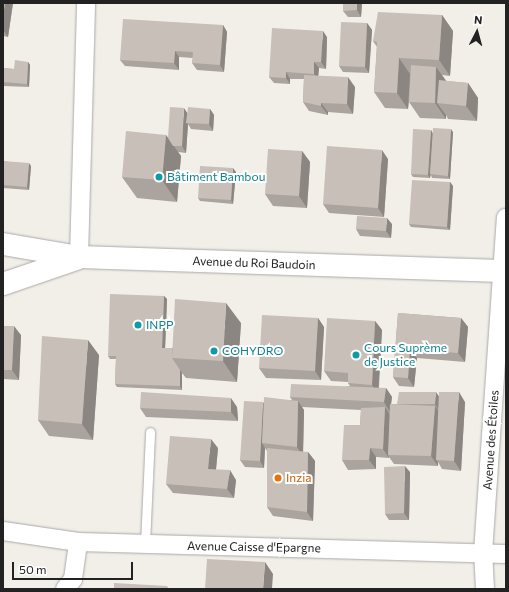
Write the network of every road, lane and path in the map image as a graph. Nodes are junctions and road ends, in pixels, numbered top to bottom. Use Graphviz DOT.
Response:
graph roads {
  1 [pos="86,3"];
  2 [pos="506,218"];
  3 [pos="3,244"];
  4 [pos="79,258"];
  5 [pos="504,271"];
  6 [pos="3,284"];
  7 [pos="150,432"];
  8 [pos="3,531"];
  9 [pos="78,542"];
  10 [pos="144,544"];
  11 [pos="483,553"];
  12 [pos="506,554"];
  13 [pos="70,586"];
  14 [pos="485,589"];
  1 -- 4 [label="street"];
  2 -- 5 [label="street, Avenue des Étoiles"];
  3 -- 4 [label="street, Avenue du Roi Baudoin"];
  4 -- 5 [label="street, Avenue du Roi Baudoin"];
  4 -- 6 [label="street"];
  5 -- 11 [label="street, Avenue des Étoiles"];
  7 -- 10 [label="lane"];
  8 -- 9 [label="street, Avenue Caisse d'Epargne"];
  9 -- 10 [label="street, Avenue Caisse d'Epargne"];
  9 -- 13 [label="street"];
  10 -- 11 [label="street, Avenue Caisse d'Epargne"];
  11 -- 12 [label="street, Avenue Caisse d'Epargne"];
  11 -- 14 [label="street, Avenue des Étoiles"];
}
